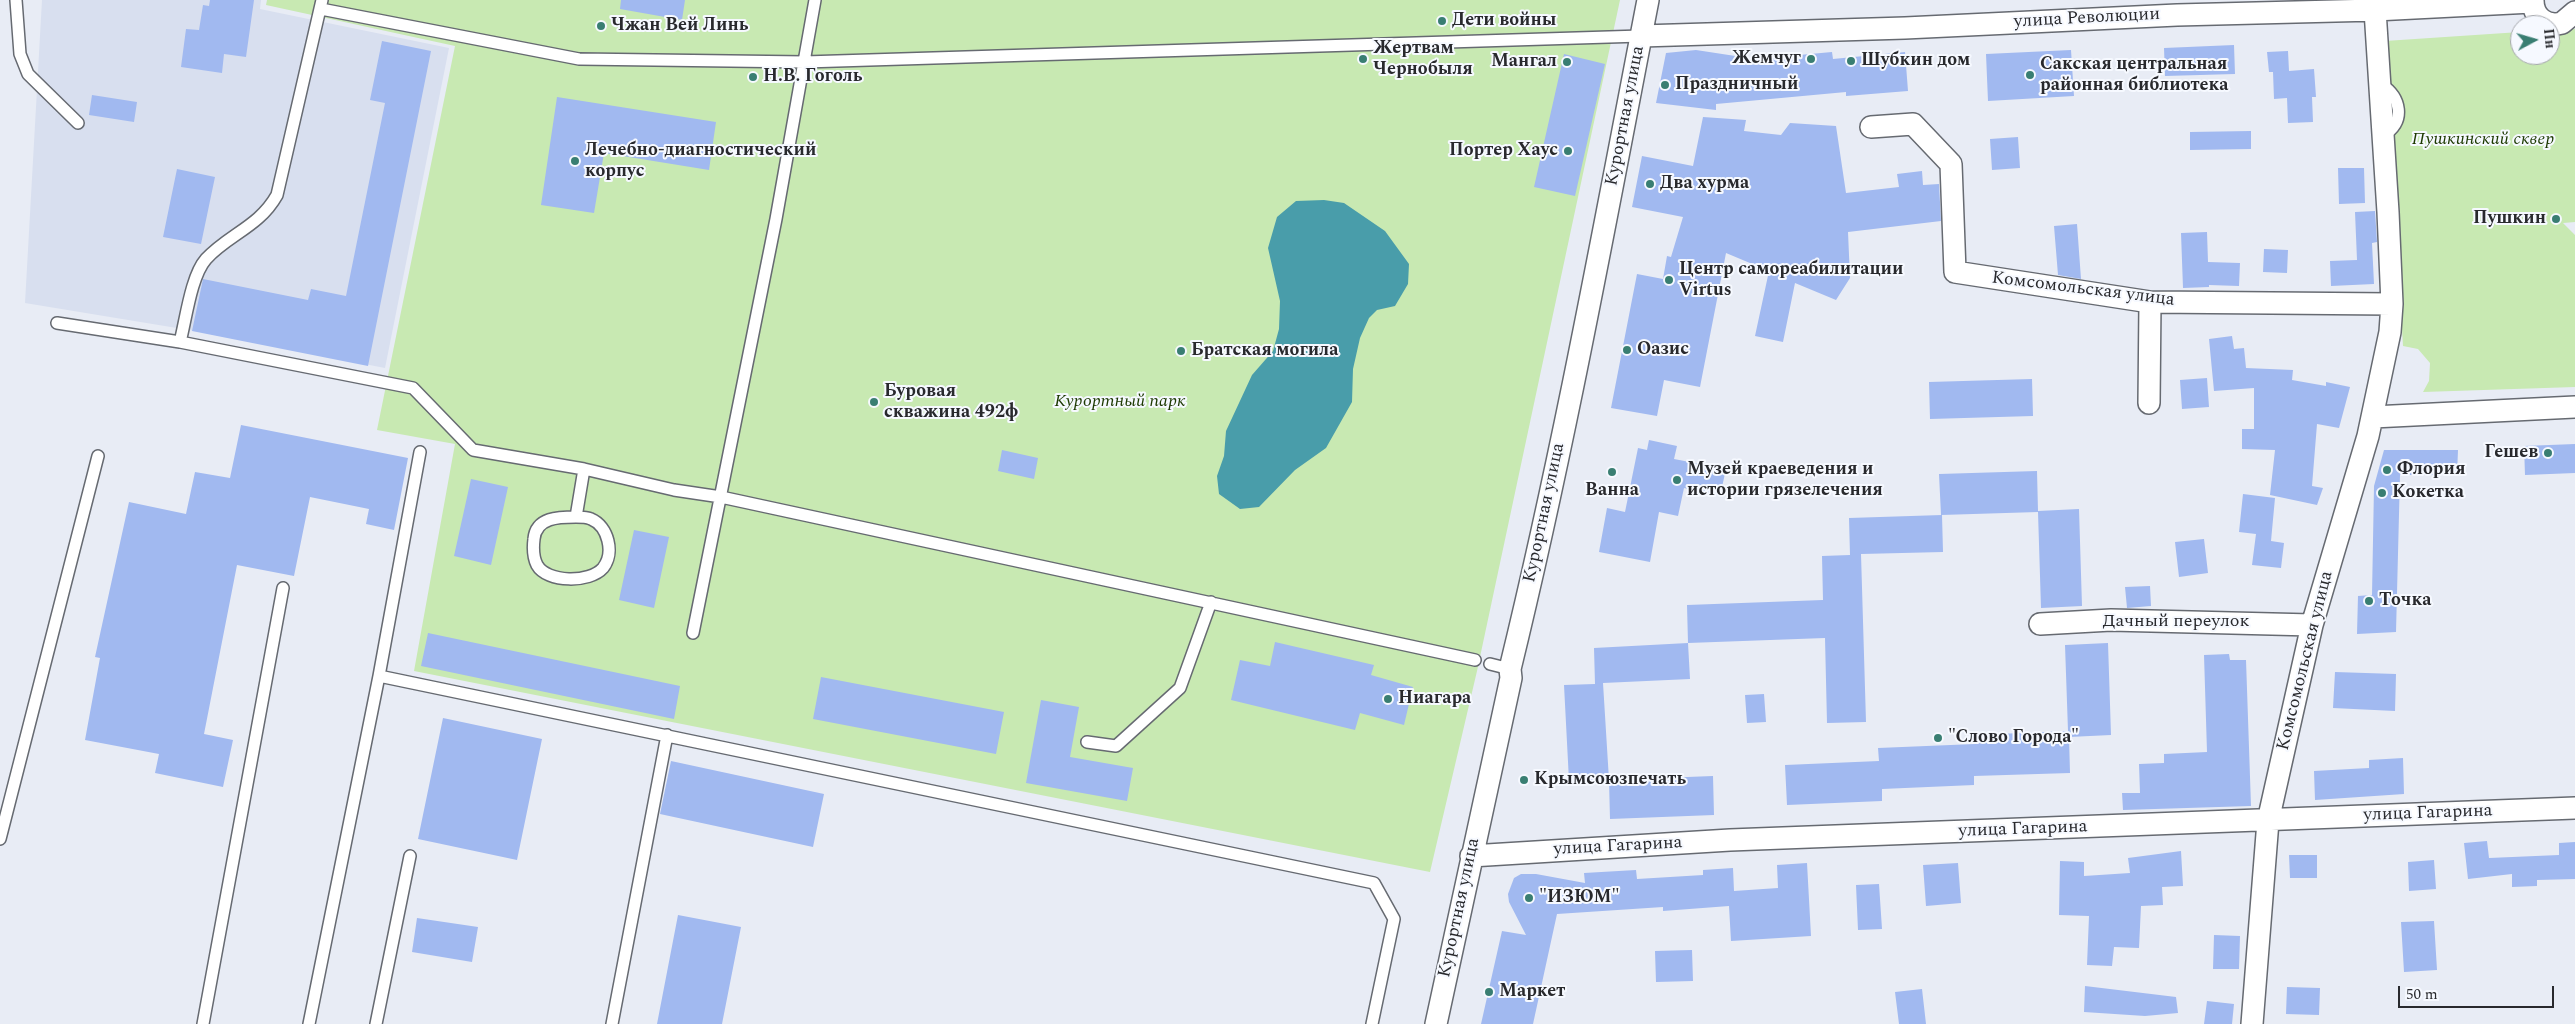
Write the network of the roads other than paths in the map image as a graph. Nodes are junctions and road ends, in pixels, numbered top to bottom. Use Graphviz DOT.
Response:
graph roads {
  1 [pos="16,0"];
  2 [pos="815,0"];
  3 [pos="1648,0"];
  4 [pos="2532,1"];
  5 [pos="327,5"];
  6 [pos="2179,8"];
  7 [pos="2375,10"];
  8 [pos="2575,12"];
  9 [pos="1641,36"];
  10 [pos="805,62"];
  11 [pos="78,122"];
  12 [pos="1871,127"];
  13 [pos="2150,302"];
  14 [pos="2392,304"];
  15 [pos="58,323"];
  16 [pos="180,342"];
  17 [pos="2149,403"];
  18 [pos="2575,407"];
  19 [pos="2373,417"];
  20 [pos="420,452"];
  21 [pos="98,456"];
  22 [pos="584,469"];
  23 [pos="721,497"];
  24 [pos="576,516"];
  25 [pos="283,588"];
  26 [pos="1211,602"];
  27 [pos="2040,624"];
  28 [pos="2312,625"];
  29 [pos="693,633"];
  30 [pos="1475,660"];
  31 [pos="379,676"];
  32 [pos="667,735"];
  33 [pos="1087,742"];
  34 [pos="2575,808"];
  35 [pos="2268,820"];
  36 [pos="0,839"];
  37 [pos="410,856"];
  38 [pos="1471,856"];
  39 [pos="204,1024"];
  40 [pos="309,1024"];
  41 [pos="376,1024"];
  42 [pos="612,1024"];
  43 [pos="1372,1024"];
  44 [pos="1436,1024"];
  45 [pos="2252,1024"];
  1 -- 11 [label="lane"];
  2 -- 10 [label="lane"];
  3 -- 9 [label="street, Курортная улица"];
  4 -- 7 [label="street, улица Революции"];
  4 -- 8 [label="street, улица Революции"];
  5 -- 10 [label="lane"];
  5 -- 16 [label="lane"];
  6 -- 7 [label="street, улица Революции"];
  6 -- 9 [label="street, улица Революции"];
  7 -- 14 [label="street, Комсомольская улица"];
  9 -- 10 [label="lane"];
  9 -- 38 [label="street, Курортная улица"];
  10 -- 23 [label="lane"];
  12 -- 13 [label="street, Комсомольская улица"];
  13 -- 14 [label="street, Комсомольская улица"];
  13 -- 17 [label="street"];
  14 -- 19 [label="street, Комсомольская улица"];
  15 -- 16 [label="lane"];
  16 -- 22 [label="lane"];
  18 -- 19 [label="street"];
  19 -- 28 [label="street, Комсомольская улица"];
  20 -- 31 [label="lane"];
  21 -- 36 [label="lane"];
  22 -- 23 [label="lane"];
  22 -- 24 [label="lane"];
  23 -- 26 [label="lane"];
  23 -- 29 [label="lane"];
  24 -- 24 [label="lane"];
  25 -- 39 [label="lane"];
  26 -- 30 [label="lane"];
  26 -- 33 [label="lane"];
  27 -- 28 [label="street, Дачный переулок"];
  28 -- 35 [label="street, Комсомольская улица"];
  31 -- 32 [label="lane"];
  31 -- 40 [label="lane"];
  32 -- 42 [label="lane"];
  32 -- 43 [label="lane"];
  34 -- 35 [label="street, улица Гагарина"];
  35 -- 38 [label="street, улица Гагарина"];
  35 -- 45 [label="street, Комсомольская улица"];
  37 -- 41 [label="lane"];
  38 -- 44 [label="street, Курортная улица"];
}
